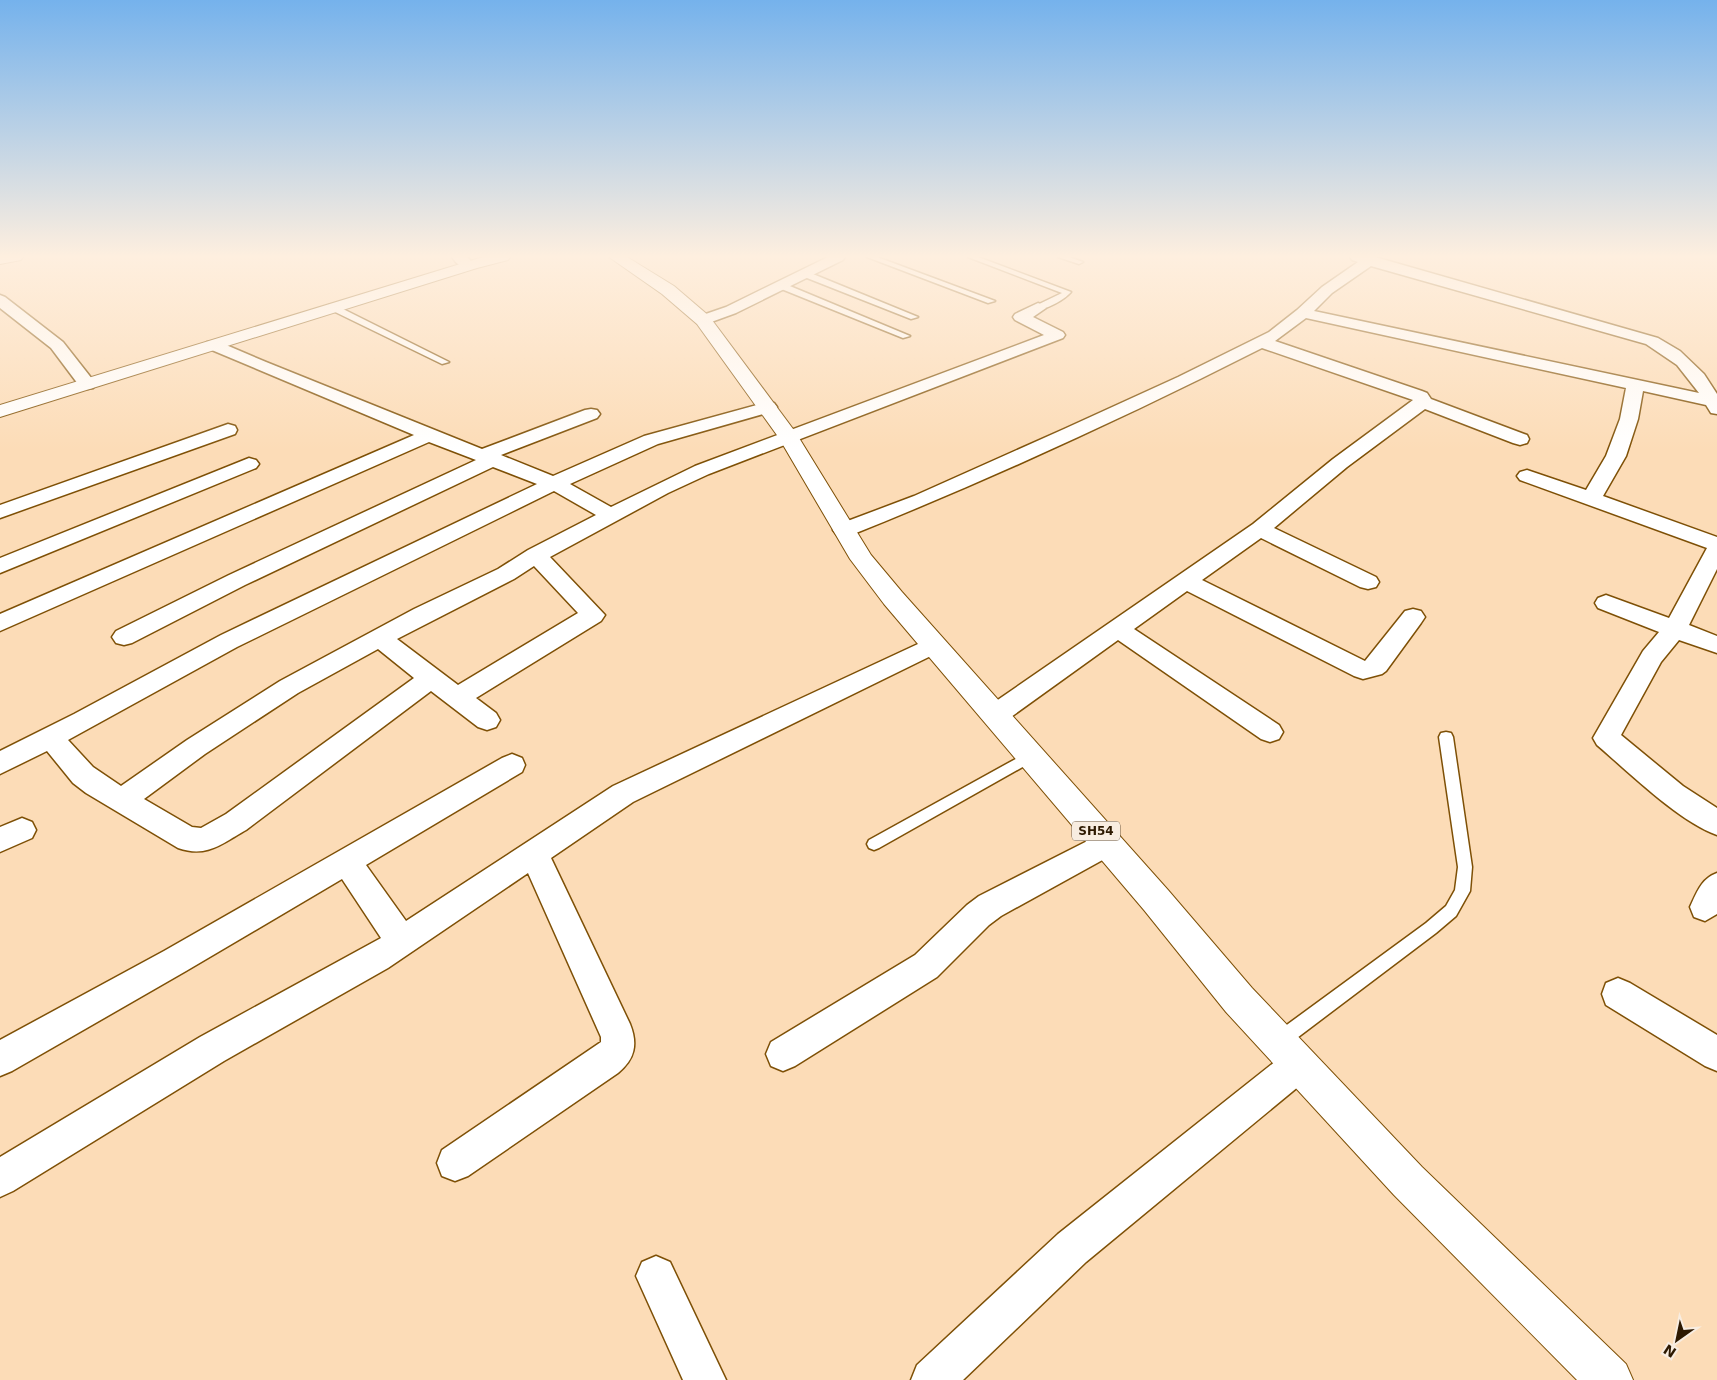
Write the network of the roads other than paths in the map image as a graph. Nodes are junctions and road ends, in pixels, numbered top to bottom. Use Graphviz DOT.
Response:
graph roads {
  1 [pos="28,321"];
  2 [pos="288,321"];
  3 [pos="360,321"];
  4 [pos="704,321"];
  5 [pos="870,321"];
  6 [pos="1030,321"];
  7 [pos="1292,321"];
  8 [pos="1341,321"];
  9 [pos="1589,321"];
  10 [pos="906,336"];
  11 [pos="1261,342"];
  12 [pos="213,344"];
  13 [pos="445,362"];
  14 [pos="87,384"];
  15 [pos="1635,386"];
  16 [pos="1423,402"];
  17 [pos="1715,405"];
  18 [pos="768,407"];
  19 [pos="0,411"];
  20 [pos="590,414"];
  21 [pos="228,430"];
  22 [pos="429,435"];
  23 [pos="790,437"];
  24 [pos="1520,439"];
  25 [pos="489,457"];
  26 [pos="249,464"];
  27 [pos="1527,476"];
  28 [pos="556,484"];
  29 [pos="1592,498"];
  30 [pos="0,512"];
  31 [pos="611,515"];
  32 [pos="1260,529"];
  33 [pos="844,530"];
  34 [pos="1717,546"];
  35 [pos="536,555"];
  36 [pos="0,566"];
  37 [pos="1185,581"];
  38 [pos="1368,582"];
  39 [pos="1606,603"];
  40 [pos="1413,617"];
  41 [pos="0,623"];
  42 [pos="1118,629"];
  43 [pos="1675,629"];
  44 [pos="124,637"];
  45 [pos="379,638"];
  46 [pos="933,645"];
  47 [pos="1717,645"];
  48 [pos="430,679"];
  49 [pos="456,698"];
  50 [pos="995,715"];
  51 [pos="487,720"];
  52 [pos="1270,732"];
  53 [pos="51,738"];
  54 [pos="1446,738"];
  55 [pos="1030,756"];
  56 [pos="0,763"];
  57 [pos="512,765"];
  58 [pos="122,800"];
  59 [pos="1717,823"];
  60 [pos="1107,843"];
  61 [pos="874,844"];
  62 [pos="534,854"];
  63 [pos="347,861"];
  64 [pos="402,942"];
  65 [pos="1618,994"];
  66 [pos="1288,1053"];
  67 [pos="783,1054"];
  68 [pos="1717,1054"];
  69 [pos="0,1060"];
  70 [pos="455,1164"];
  71 [pos="0,1178"];
  72 [pos="656,1276"];
  73 [pos="1602,1377"];
  74 [pos="705,1380"];
  75 [pos="932,1380"];
  1 -- 14 [label="street"];
  2 -- 12 [label="main road"];
  3 -- 13 [label="lane"];
  4 -- 18 [label="main road, SH54"];
  5 -- 10 [label="lane"];
  6 -- 23 [label="street"];
  7 -- 11 [label="street"];
  8 -- 15 [label="street"];
  9 -- 17 [label="street"];
  11 -- 16 [label="street"];
  11 -- 33 [label="street"];
  12 -- 14 [label="main road"];
  12 -- 22 [label="street"];
  14 -- 19 [label="main road"];
  15 -- 17 [label="street"];
  15 -- 29 [label="street"];
  16 -- 24 [label="street"];
  16 -- 32 [label="street"];
  18 -- 23 [label="main road, SH54"];
  18 -- 28 [label="street"];
  20 -- 25 [label="street"];
  21 -- 30 [label="street"];
  22 -- 25 [label="street"];
  22 -- 41 [label="street"];
  23 -- 31 [label="street"];
  23 -- 33 [label="main road, SH54"];
  25 -- 28 [label="street"];
  25 -- 44 [label="street"];
  26 -- 36 [label="street"];
  27 -- 29 [label="street"];
  28 -- 31 [label="street"];
  28 -- 53 [label="street"];
  29 -- 34 [label="street"];
  31 -- 35 [label="street"];
  32 -- 37 [label="street"];
  32 -- 38 [label="street"];
  33 -- 46 [label="main road, SH54"];
  34 -- 43 [label="street"];
  35 -- 45 [label="street"];
  35 -- 49 [label="street"];
  37 -- 40 [label="street"];
  37 -- 42 [label="street"];
  39 -- 43 [label="street"];
  42 -- 50 [label="street"];
  42 -- 52 [label="street"];
  43 -- 47 [label="street"];
  43 -- 59 [label="street"];
  45 -- 48 [label="street"];
  45 -- 58 [label="street"];
  46 -- 50 [label="main road, SH54"];
  46 -- 62 [label="street"];
  48 -- 49 [label="street"];
  48 -- 58 [label="street"];
  49 -- 51 [label="street"];
  50 -- 55 [label="main road, SH54"];
  53 -- 56 [label="street"];
  53 -- 58 [label="street"];
  54 -- 66 [label="lane"];
  55 -- 60 [label="main road, SH54"];
  55 -- 61 [label="lane"];
  57 -- 63 [label="street"];
  60 -- 66 [label="main road, SH54"];
  60 -- 67 [label="street"];
  62 -- 64 [label="street"];
  62 -- 70 [label="street"];
  63 -- 64 [label="street"];
  63 -- 69 [label="street"];
  64 -- 71 [label="street"];
  65 -- 68 [label="street"];
  66 -- 73 [label="main road, SH54"];
  66 -- 75 [label="street"];
  72 -- 74 [label="street"];
}
